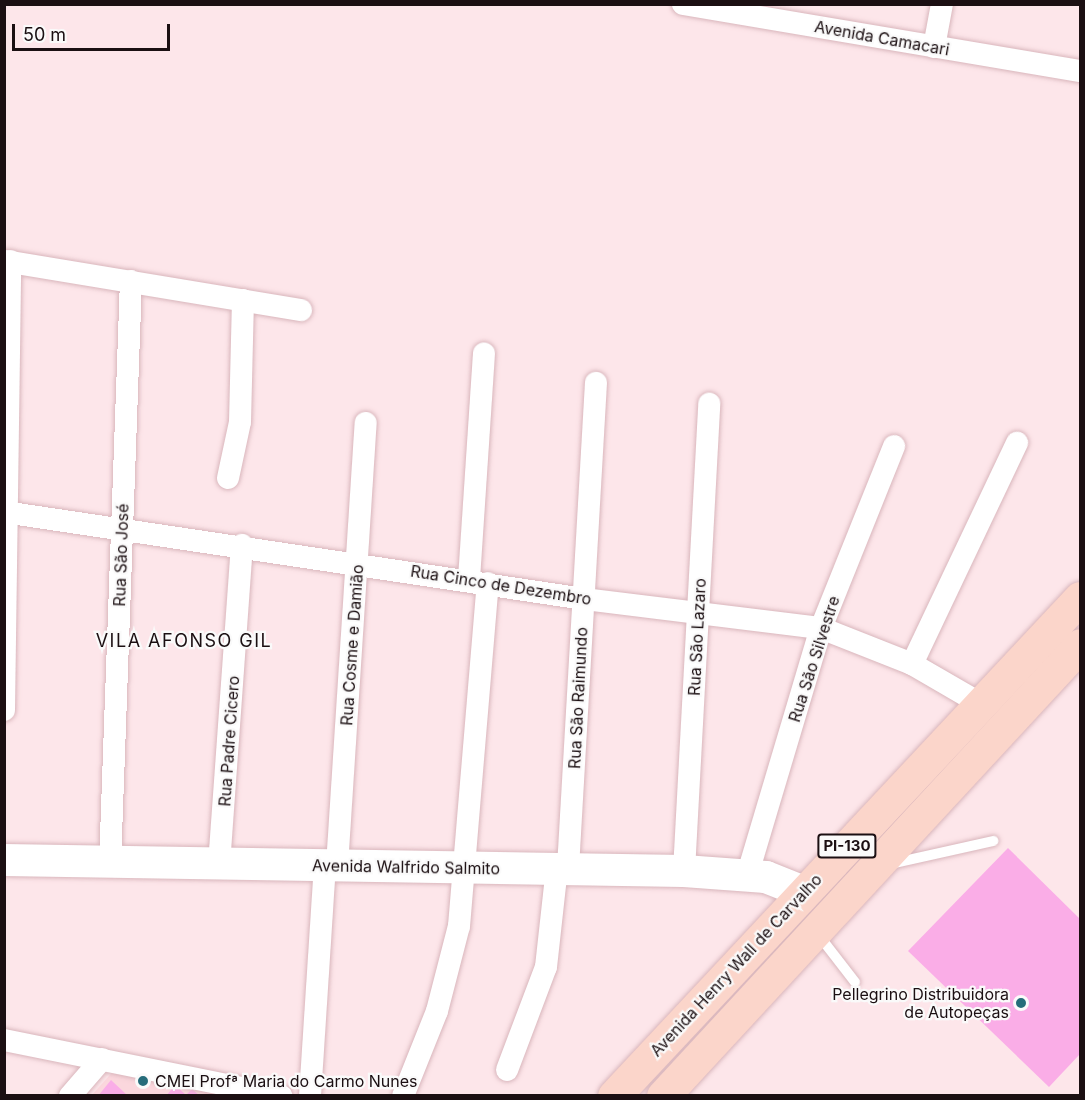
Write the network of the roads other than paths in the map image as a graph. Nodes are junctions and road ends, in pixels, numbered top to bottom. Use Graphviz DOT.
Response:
graph roads {
  1 [pos="683,4"];
  2 [pos="942,4"];
  3 [pos="934,47"];
  4 [pos="1080,71"];
  5 [pos="7,261"];
  6 [pos="130,281"];
  7 [pos="243,300"];
  8 [pos="301,310"];
  9 [pos="484,353"];
  10 [pos="596,383"];
  11 [pos="709,404"];
  12 [pos="366,423"];
  13 [pos="1017,443"];
  14 [pos="894,446"];
  15 [pos="228,478"];
  16 [pos="7,512"];
  17 [pos="122,530"];
  18 [pos="242,545"];
  19 [pos="357,562"];
  20 [pos="479,581"];
  21 [pos="1080,598"];
  22 [pos="584,599"];
  23 [pos="698,613"];
  24 [pos="821,628"];
  25 [pos="1080,645"];
  26 [pos="912,664"];
  27 [pos="981,704"];
  28 [pos="4,710"];
  29 [pos="947,741"];
  30 [pos="968,768"];
  31 [pos="993,841"];
  32 [pos="4,861"];
  33 [pos="110,864"];
  34 [pos="219,865"];
  35 [pos="331,866"];
  36 [pos="878,866"];
  37 [pos="463,868"];
  38 [pos="563,868"];
  39 [pos="684,871"];
  40 [pos="747,876"];
  41 [pos="804,892"];
  42 [pos="820,929"];
  43 [pos="855,982"];
  44 [pos="4,1040"];
  45 [pos="102,1059"];
  46 [pos="507,1070"];
  47 [pos="70,1095"];
  48 [pos="281,1095"];
  49 [pos="309,1095"];
  50 [pos="403,1095"];
  51 [pos="614,1095"];
  52 [pos="663,1095"];
  1 -- 3 [label="street, Avenida Camacari"];
  2 -- 3 [label="street"];
  3 -- 4 [label="street, Avenida Camacari"];
  5 -- 6 [label="street"];
  5 -- 16 [label="street"];
  6 -- 7 [label="street"];
  6 -- 17 [label="street, Rua São José"];
  7 -- 8 [label="street"];
  7 -- 15 [label="street"];
  9 -- 20 [label="street"];
  10 -- 22 [label="street, Rua São Raimundo"];
  11 -- 23 [label="street, Rua São Lazaro"];
  12 -- 19 [label="street, Rua Cosme e Damião"];
  13 -- 26 [label="street"];
  14 -- 24 [label="street, Rua São Silvestre"];
  16 -- 17 [label="street, Rua Cinco de Dezembro"];
  16 -- 28 [label="street"];
  17 -- 18 [label="street, Rua Cinco de Dezembro"];
  17 -- 33 [label="street, Rua São José"];
  18 -- 19 [label="street, Rua Cinco de Dezembro"];
  18 -- 34 [label="street, Rua Padre Cicero"];
  19 -- 20 [label="street, Rua Cinco de Dezembro"];
  19 -- 35 [label="street, Rua Cosme e Damião"];
  20 -- 22 [label="street, Rua Cinco de Dezembro"];
  20 -- 37 [label="street"];
  21 -- 27 [label="main road, Avenida Henry Wall de Carvalho / PI-130"];
  22 -- 23 [label="street, Rua Cinco de Dezembro"];
  22 -- 38 [label="street, Rua São Raimundo"];
  23 -- 24 [label="street, Rua Cinco de Dezembro"];
  23 -- 39 [label="street, Rua São Lazaro"];
  24 -- 26 [label="street, Rua Cinco de Dezembro"];
  24 -- 40 [label="street, Rua São Silvestre"];
  25 -- 30 [label="main road, PI-130"];
  26 -- 27 [label="street, Rua Cinco de Dezembro"];
  27 -- 29 [label="main road, Avenida Henry Wall de Carvalho / PI-130"];
  29 -- 30 [label="main road"];
  29 -- 41 [label="main road, Avenida Henry Wall de Carvalho / PI-130"];
  30 -- 36 [label="main road, PI-130"];
  31 -- 36 [label="lane"];
  32 -- 33 [label="street, Avenida Walfrido Salmito"];
  33 -- 34 [label="street, Avenida Walfrido Salmito"];
  34 -- 35 [label="street, Avenida Walfrido Salmito"];
  35 -- 37 [label="street, Avenida Walfrido Salmito"];
  35 -- 49 [label="street, Rua Cosme e Damião"];
  36 -- 42 [label="main road, PI-130"];
  37 -- 38 [label="street, Avenida Walfrido Salmito"];
  37 -- 50 [label="street"];
  38 -- 39 [label="street, Avenida Walfrido Salmito"];
  38 -- 46 [label="street, Rua São Raimundo"];
  39 -- 40 [label="street, Avenida Walfrido Salmito"];
  40 -- 41 [label="street, Avenida Walfrido Salmito"];
  41 -- 42 [label="main road"];
  41 -- 51 [label="main road, Avenida Henry Wall de Carvalho / PI-130"];
  42 -- 43 [label="lane"];
  42 -- 52 [label="main road, PI-130"];
  44 -- 45 [label="street"];
  45 -- 47 [label="street"];
  45 -- 48 [label="street"];
}
